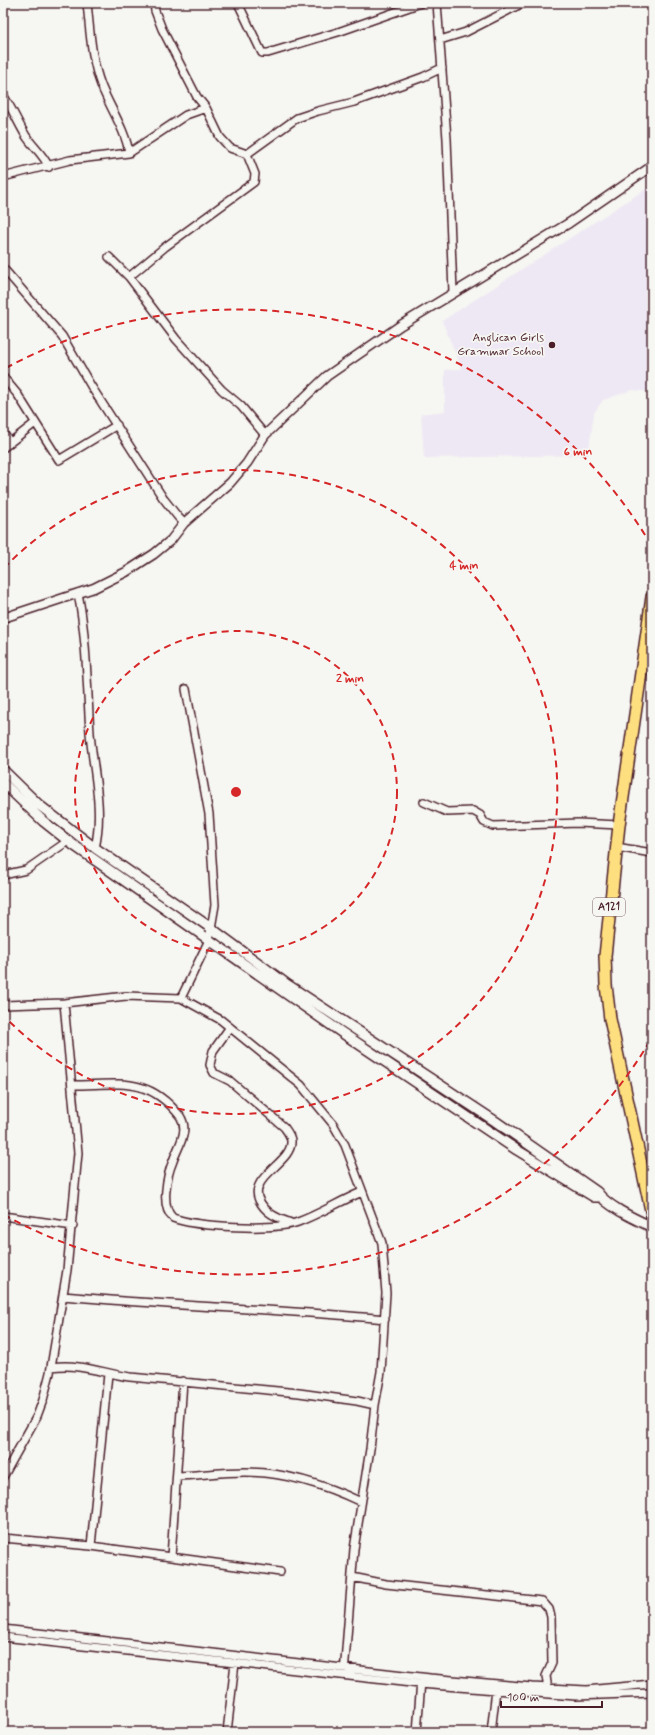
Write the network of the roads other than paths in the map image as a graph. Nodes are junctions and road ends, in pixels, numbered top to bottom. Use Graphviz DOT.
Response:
graph roads {
  1 [pos="87,3"];
  2 [pos="154,3"];
  3 [pos="238,3"];
  4 [pos="421,3"];
  5 [pos="437,3"];
  6 [pos="521,4"];
  7 [pos="440,40"];
  8 [pos="442,68"];
  9 [pos="3,95"];
  10 [pos="206,108"];
  11 [pos="129,153"];
  12 [pos="247,154"];
  13 [pos="652,166"];
  14 [pos="49,167"];
  15 [pos="3,177"];
  16 [pos="110,257"];
  17 [pos="3,268"];
  18 [pos="128,277"];
  19 [pos="453,292"];
  20 [pos="3,377"];
  21 [pos="35,423"];
  22 [pos="117,425"];
  23 [pos="3,433"];
  24 [pos="265,434"];
  25 [pos="10,442"];
  26 [pos="3,448"];
  27 [pos="184,523"];
  28 [pos="78,593"];
  29 [pos="652,597"];
  30 [pos="3,618"];
  31 [pos="186,689"];
  32 [pos="3,770"];
  33 [pos="3,783"];
  34 [pos="424,802"];
  35 [pos="619,825"];
  36 [pos="68,841"];
  37 [pos="616,847"];
  38 [pos="95,848"];
  39 [pos="652,853"];
  40 [pos="3,875"];
  41 [pos="212,928"];
  42 [pos="210,940"];
  43 [pos="181,998"];
  44 [pos="64,1003"];
  45 [pos="3,1005"];
  46 [pos="230,1027"];
  47 [pos="72,1085"];
  48 [pos="362,1192"];
  49 [pos="600,1197"];
  50 [pos="652,1215"];
  51 [pos="3,1216"];
  52 [pos="292,1224"];
  53 [pos="73,1226"];
  54 [pos="652,1227"];
  55 [pos="63,1296"];
  56 [pos="385,1319"];
  57 [pos="51,1368"];
  58 [pos="108,1374"];
  59 [pos="183,1382"];
  60 [pos="375,1405"];
  61 [pos="177,1476"];
  62 [pos="3,1477"];
  63 [pos="361,1502"];
  64 [pos="3,1538"];
  65 [pos="91,1546"];
  66 [pos="171,1556"];
  67 [pos="280,1572"];
  68 [pos="352,1577"];
  69 [pos="3,1629"];
  70 [pos="3,1637"];
  71 [pos="235,1663"];
  72 [pos="344,1671"];
  73 [pos="421,1680"];
  74 [pos="652,1684"];
  75 [pos="548,1689"];
  76 [pos="496,1690"];
  77 [pos="652,1692"];
  78 [pos="227,1732"];
  79 [pos="416,1732"];
  80 [pos="491,1732"];
  1 -- 11 [label="street"];
  2 -- 10 [label="street"];
  3 -- 4 [label="street"];
  5 -- 7 [label="street"];
  6 -- 7 [label="street"];
  7 -- 8 [label="street"];
  8 -- 12 [label="street"];
  8 -- 19 [label="street"];
  9 -- 14 [label="street"];
  10 -- 11 [label="street"];
  10 -- 12 [label="street"];
  11 -- 14 [label="street"];
  12 -- 18 [label="street"];
  13 -- 19 [label="street"];
  14 -- 15 [label="street"];
  16 -- 18 [label="street"];
  17 -- 22 [label="street"];
  18 -- 24 [label="street"];
  19 -- 24 [label="street"];
  20 -- 21 [label="street"];
  21 -- 22 [label="street"];
  21 -- 25 [label="street"];
  22 -- 27 [label="street"];
  23 -- 25 [label="street"];
  24 -- 27 [label="street"];
  25 -- 26 [label="street"];
  27 -- 28 [label="street"];
  28 -- 30 [label="street"];
  28 -- 38 [label="street"];
  29 -- 35 [label="main road, A121"];
  31 -- 41 [label="street"];
  32 -- 38 [label="main road"];
  33 -- 36 [label="main road"];
  34 -- 35 [label="street"];
  35 -- 37 [label="main road, A121"];
  36 -- 40 [label="street"];
  36 -- 42 [label="main road"];
  37 -- 39 [label="street"];
  37 -- 50 [label="main road, A121"];
  38 -- 41 [label="main road"];
  41 -- 42 [label="street"];
  41 -- 49 [label="main road"];
  42 -- 43 [label="street"];
  42 -- 49 [label="main road"];
  43 -- 44 [label="street"];
  43 -- 46 [label="street"];
  44 -- 45 [label="street"];
  44 -- 47 [label="street"];
  46 -- 48 [label="street"];
  46 -- 52 [label="street"];
  47 -- 52 [label="street"];
  47 -- 53 [label="street"];
  48 -- 52 [label="street"];
  48 -- 56 [label="street"];
  49 -- 54 [label="main road"];
  51 -- 53 [label="street"];
  53 -- 55 [label="street"];
  55 -- 56 [label="street"];
  55 -- 57 [label="street"];
  56 -- 60 [label="street"];
  57 -- 58 [label="street"];
  57 -- 62 [label="street"];
  58 -- 59 [label="street"];
  58 -- 65 [label="street"];
  59 -- 60 [label="street"];
  59 -- 61 [label="street"];
  60 -- 63 [label="street"];
  61 -- 63 [label="street"];
  61 -- 66 [label="street"];
  63 -- 68 [label="street"];
  64 -- 65 [label="street"];
  65 -- 66 [label="street"];
  66 -- 67 [label="street"];
  68 -- 72 [label="street"];
  68 -- 75 [label="street"];
  69 -- 70 [label="street"];
  69 -- 72 [label="street"];
  70 -- 71 [label="street"];
  71 -- 72 [label="street"];
  71 -- 78 [label="street"];
  72 -- 73 [label="street"];
  73 -- 75 [label="street"];
  73 -- 76 [label="street"];
  73 -- 79 [label="street"];
  74 -- 75 [label="street"];
  76 -- 77 [label="street"];
  76 -- 80 [label="street"];
}
